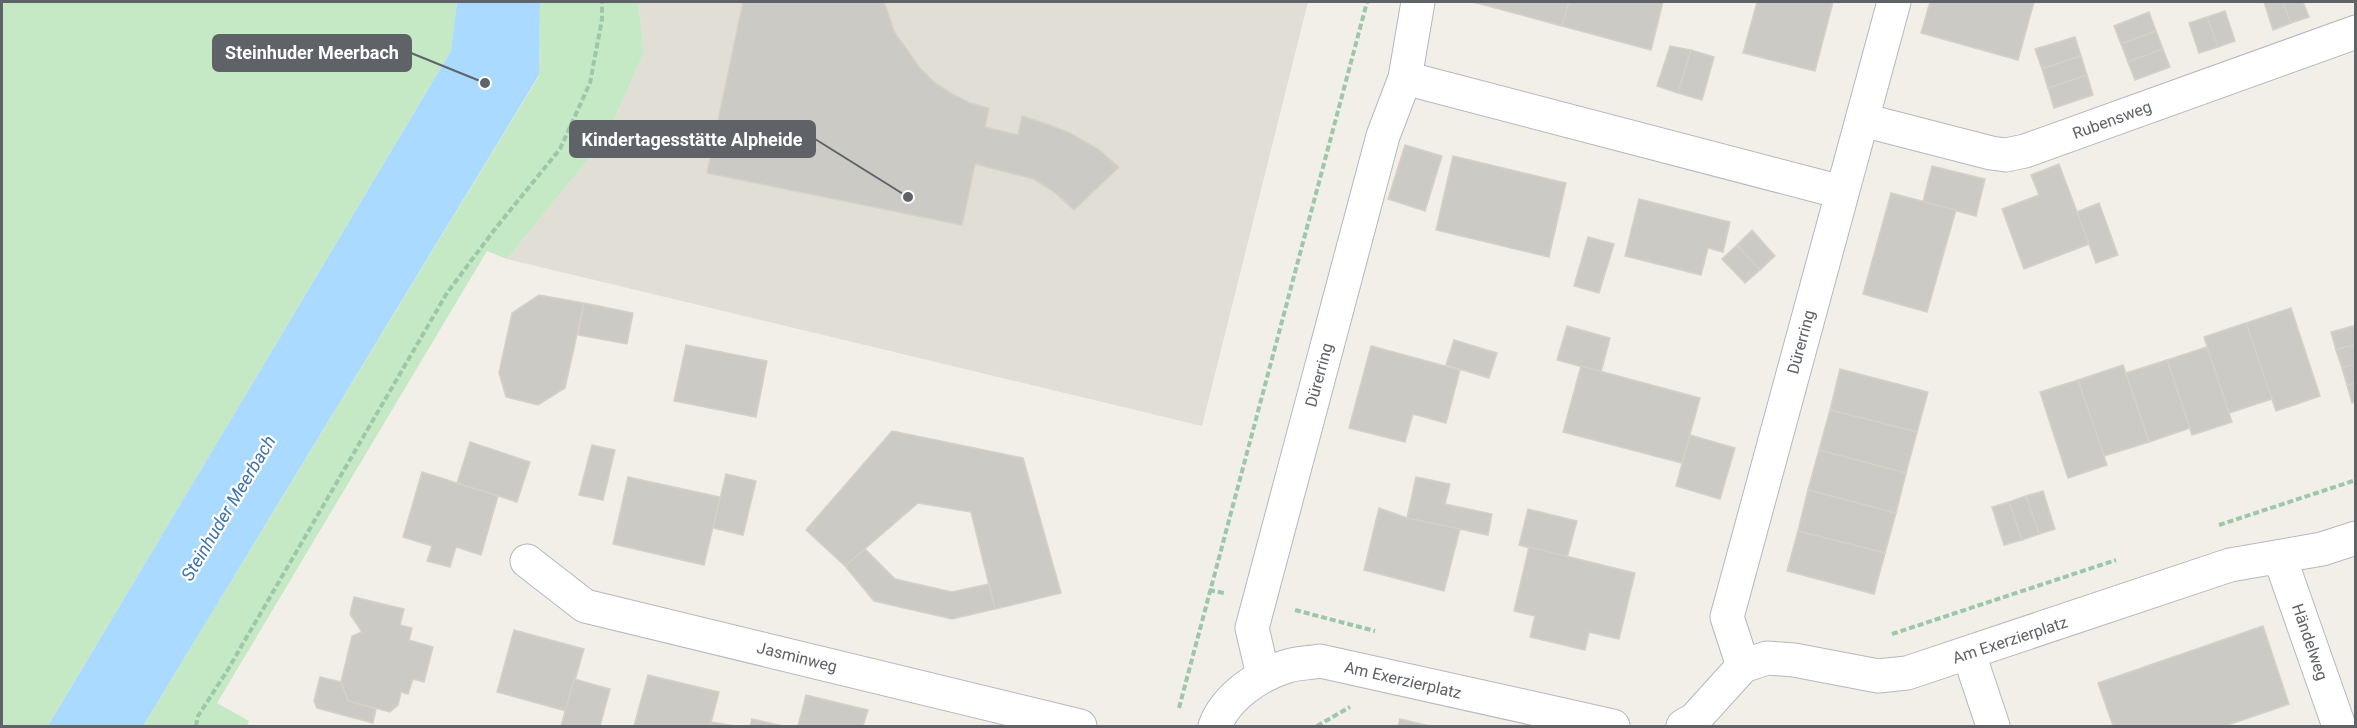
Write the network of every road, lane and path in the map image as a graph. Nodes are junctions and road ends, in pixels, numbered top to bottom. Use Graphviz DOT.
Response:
graph roads {
  1 [pos="602,2"];
  2 [pos="1367,2"];
  3 [pos="1418,2"];
  4 [pos="1894,2"];
  5 [pos="2355,32"];
  6 [pos="1405,78"];
  7 [pos="1863,120"];
  8 [pos="1841,192"];
  9 [pos="2355,480"];
  10 [pos="2210,529"];
  11 [pos="2355,538"];
  12 [pos="2120,558"];
  13 [pos="2280,558"];
  14 [pos="527,561"];
  15 [pos="1209,590"];
  16 [pos="1259,601"];
  17 [pos="1383,633"];
  18 [pos="1885,636"];
  19 [pos="1969,654"];
  20 [pos="1743,666"];
  21 [pos="1263,675"];
  22 [pos="1177,715"];
  23 [pos="196,726"];
  24 [pos="1080,726"];
  25 [pos="1215,726"];
  26 [pos="1613,726"];
  27 [pos="1683,726"];
  28 [pos="1993,726"];
  29 [pos="2339,726"];
  1 -- 23 [label="path"];
  2 -- 15 [label="path"];
  3 -- 6 [label="street, Dürerring"];
  4 -- 7 [label="street, Dürerring"];
  5 -- 7 [label="street, Rubensweg"];
  6 -- 8 [label="street"];
  6 -- 16 [label="street, Dürerring"];
  7 -- 8 [label="street, Dürerring"];
  8 -- 20 [label="street, Dürerring"];
  9 -- 10 [label="path"];
  11 -- 13 [label="street, Am Exerzierplatz"];
  12 -- 18 [label="path"];
  13 -- 19 [label="street, Am Exerzierplatz"];
  13 -- 29 [label="street, Händelweg"];
  14 -- 24 [label="street, Jasminweg"];
  15 -- 16 [label="path"];
  15 -- 22 [label="path"];
  16 -- 17 [label="path"];
  16 -- 21 [label="street, Dürerring"];
  19 -- 20 [label="street, Am Exerzierplatz"];
  19 -- 28 [label="street"];
  20 -- 27 [label="street"];
  21 -- 25 [label="street, Am Exerzierplatz"];
  21 -- 26 [label="street, Am Exerzierplatz"];
}
